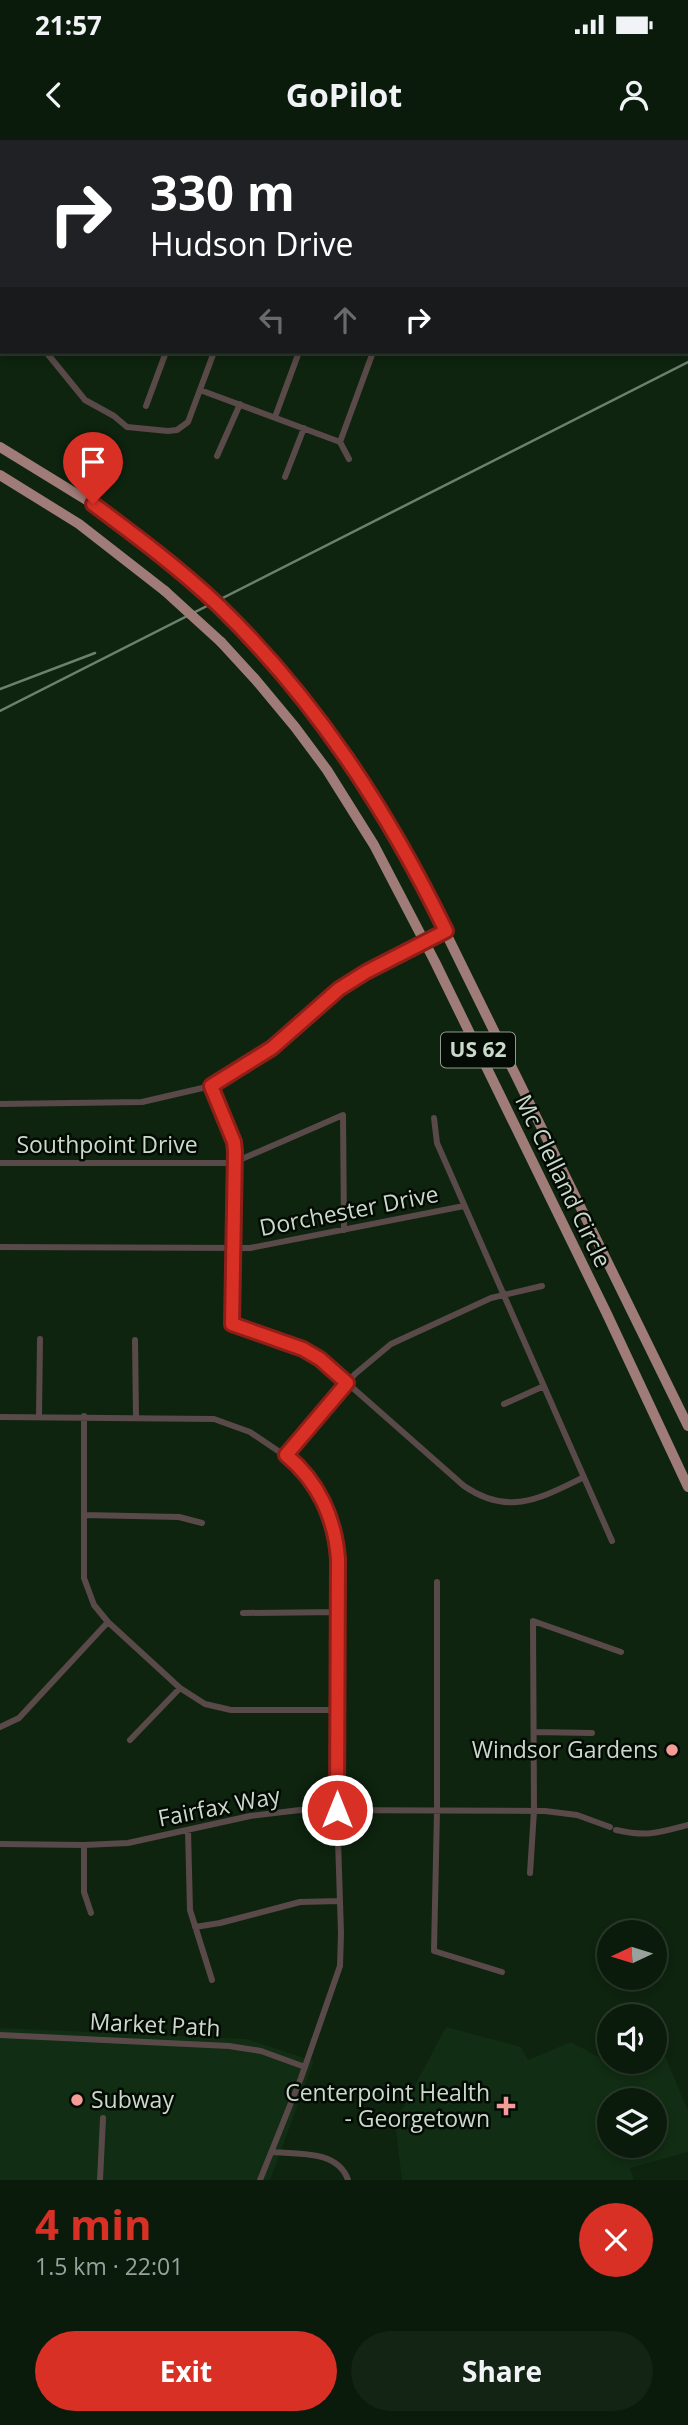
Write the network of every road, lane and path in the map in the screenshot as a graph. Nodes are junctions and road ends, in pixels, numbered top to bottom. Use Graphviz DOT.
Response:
graph roads {
  1 [pos="48,354"];
  2 [pos="165,354"];
  3 [pos="213,354"];
  4 [pos="298,354"];
  5 [pos="372,354"];
  6 [pos="200,390"];
  7 [pos="240,404"];
  8 [pos="146,406"];
  9 [pos="275,418"];
  10 [pos="304,428"];
  11 [pos="340,442"];
  12 [pos="0,447"];
  13 [pos="217,456"];
  14 [pos="349,459"];
  15 [pos="0,475"];
  16 [pos="285,477"];
  17 [pos="446,931"];
  18 [pos="425,942"];
  19 [pos="211,1086"];
  20 [pos="0,1104"];
  21 [pos="434,1118"];
  22 [pos="235,1160"];
  23 [pos="0,1163"];
  24 [pos="464,1206"];
  25 [pos="344,1230"];
  26 [pos="0,1247"];
  27 [pos="235,1248"];
  28 [pos="542,1286"];
  29 [pos="504,1295"];
  30 [pos="40,1339"];
  31 [pos="135,1340"];
  32 [pos="347,1383"];
  33 [pos="544,1386"];
  34 [pos="504,1404"];
  35 [pos="0,1416"];
  36 [pos="39,1416"];
  37 [pos="83,1416"];
  38 [pos="135,1417"];
  39 [pos="688,1426"];
  40 [pos="286,1455"];
  41 [pos="584,1477"];
  42 [pos="688,1487"];
  43 [pos="84,1515"];
  44 [pos="202,1523"];
  45 [pos="612,1541"];
  46 [pos="437,1582"];
  47 [pos="338,1612"];
  48 [pos="243,1613"];
  49 [pos="108,1622"];
  50 [pos="621,1652"];
  51 [pos="180,1688"];
  52 [pos="338,1710"];
  53 [pos="0,1727"];
  54 [pos="534,1732"];
  55 [pos="592,1733"];
  56 [pos="130,1741"];
  57 [pos="337,1810"];
  58 [pos="437,1811"];
  59 [pos="534,1811"];
  60 [pos="688,1825"];
  61 [pos="188,1830"];
  62 [pos="0,1844"];
  63 [pos="84,1845"];
  64 [pos="530,1873"];
  65 [pos="340,1901"];
  66 [pos="91,1913"];
  67 [pos="195,1927"];
  68 [pos="502,1972"];
  69 [pos="212,1980"];
  70 [pos="0,2035"];
  71 [pos="305,2067"];
  72 [pos="103,2118"];
  73 [pos="272,2152"];
  74 [pos="100,2180"];
  75 [pos="260,2180"];
  76 [pos="348,2180"];
  1 -- 6 [label="street"];
  2 -- 8 [label="street"];
  3 -- 6 [label="street"];
  4 -- 9 [label="street"];
  5 -- 11 [label="street"];
  6 -- 7 [label="street"];
  7 -- 9 [label="street"];
  7 -- 13 [label="street"];
  9 -- 10 [label="street"];
  10 -- 11 [label="street"];
  10 -- 16 [label="street"];
  11 -- 14 [label="street"];
  12 -- 17 [label="highway, Mc Clelland Circle / US 62, bridge"];
  15 -- 18 [label="highway, Mc Clelland Circle / US 62, bridge"];
  17 -- 18 [label="street"];
  17 -- 39 [label="highway, Mc Clelland Circle / US 62"];
  18 -- 19 [label="street"];
  18 -- 42 [label="highway, Mc Clelland Circle / US 62"];
  19 -- 20 [label="street"];
  19 -- 22 [label="street"];
  21 -- 24 [label="street"];
  22 -- 23 [label="street, Southpoint Drive"];
  22 -- 25 [label="street, Southpoint Drive"];
  22 -- 27 [label="street"];
  24 -- 25 [label="street, Dorchester Drive"];
  24 -- 29 [label="street, Dorchester Drive"];
  25 -- 27 [label="street, Dorchester Drive"];
  26 -- 27 [label="street, Dorchester Drive"];
  27 -- 32 [label="street"];
  28 -- 29 [label="street"];
  29 -- 32 [label="street"];
  29 -- 33 [label="street, Dorchester Drive"];
  30 -- 36 [label="street"];
  31 -- 38 [label="street"];
  32 -- 40 [label="street"];
  32 -- 41 [label="street"];
  33 -- 34 [label="street"];
  33 -- 41 [label="street, Dorchester Drive"];
  35 -- 36 [label="street"];
  36 -- 37 [label="street"];
  37 -- 38 [label="street"];
  37 -- 43 [label="street"];
  38 -- 40 [label="street"];
  40 -- 47 [label="street"];
  41 -- 45 [label="street, Dorchester Drive"];
  43 -- 44 [label="street"];
  43 -- 49 [label="street"];
  46 -- 58 [label="street"];
  47 -- 48 [label="street"];
  47 -- 52 [label="street"];
  49 -- 51 [label="street"];
  49 -- 53 [label="street"];
  50 -- 54 [label="street"];
  51 -- 52 [label="street"];
  51 -- 56 [label="street"];
  52 -- 57 [label="street"];
  54 -- 55 [label="street"];
  54 -- 59 [label="street"];
  57 -- 58 [label="street, Fairfax Way"];
  57 -- 61 [label="street, Fairfax Way"];
  57 -- 65 [label="street"];
  58 -- 59 [label="street, Fairfax Way"];
  58 -- 68 [label="street"];
  59 -- 60 [label="street, Fairfax Way"];
  59 -- 64 [label="street"];
  61 -- 63 [label="street, Fairfax Way"];
  61 -- 67 [label="street"];
  62 -- 63 [label="street, Fairfax Way"];
  63 -- 66 [label="street"];
  65 -- 67 [label="street"];
  65 -- 71 [label="street"];
  67 -- 69 [label="street"];
  70 -- 71 [label="street, Market Path"];
  71 -- 73 [label="street"];
  72 -- 74 [label="street"];
  73 -- 75 [label="street"];
  73 -- 76 [label="street"];
}
